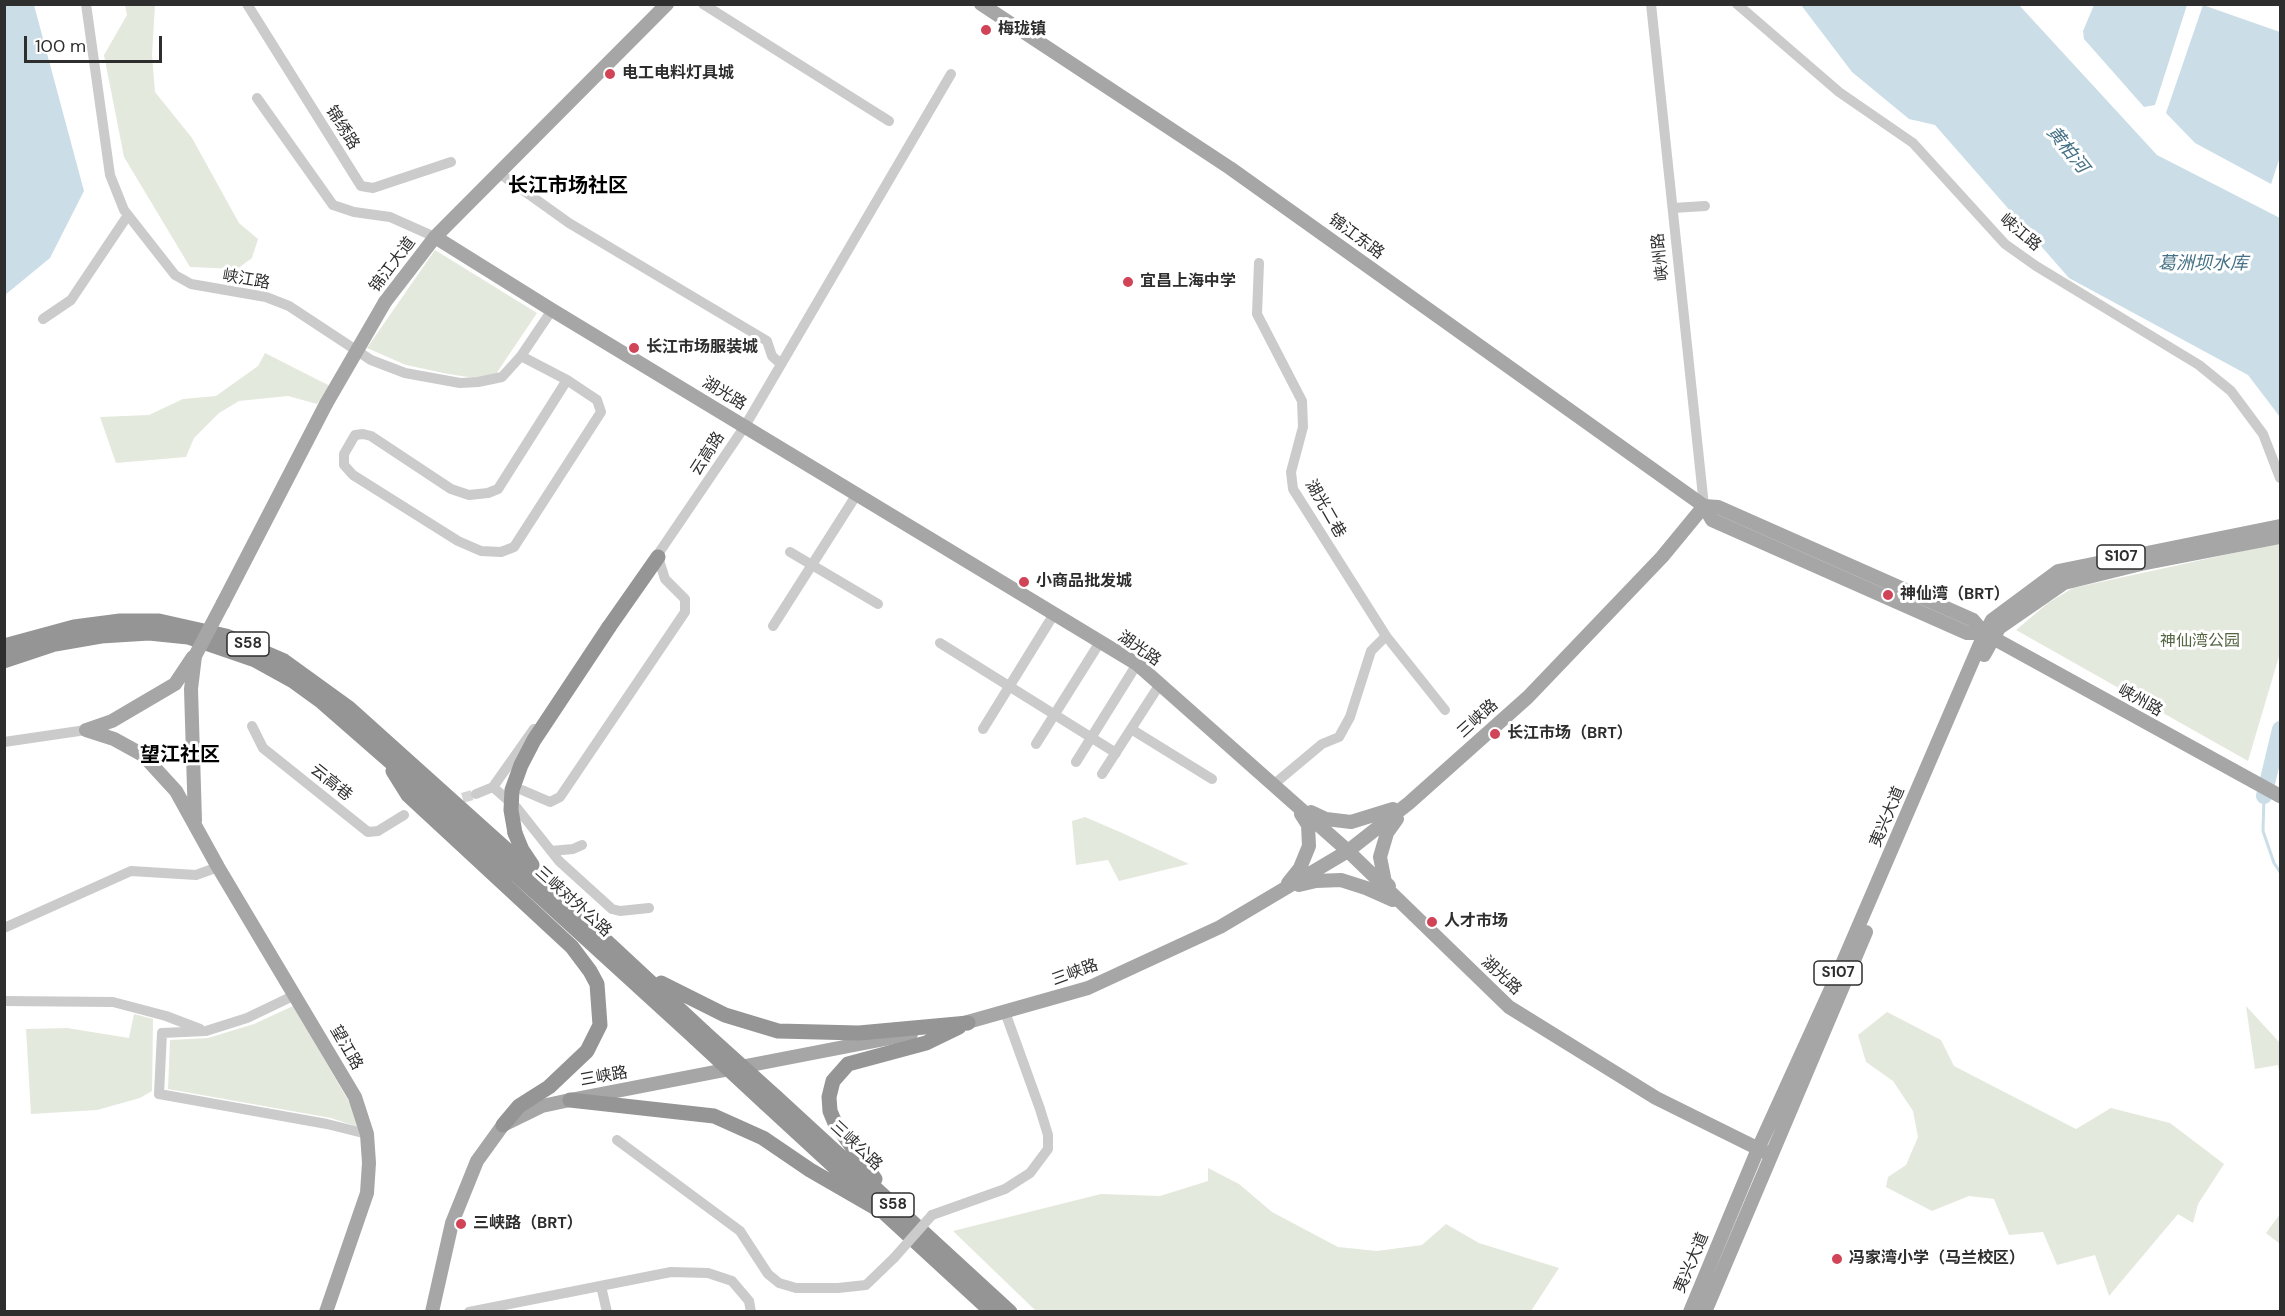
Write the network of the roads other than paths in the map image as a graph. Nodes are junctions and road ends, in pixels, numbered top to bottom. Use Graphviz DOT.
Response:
graph roads {
  1 [pos="86,4"];
  2 [pos="247,4"];
  3 [pos="667,4"];
  4 [pos="703,4"];
  5 [pos="981,4"];
  6 [pos="1651,4"];
  7 [pos="1737,4"];
  8 [pos="951,74"];
  9 [pos="257,98"];
  10 [pos="889,121"];
  11 [pos="451,162"];
  12 [pos="499,173"];
  13 [pos="1705,206"];
  14 [pos="1672,208"];
  15 [pos="128,215"];
  16 [pos="435,237"];
  17 [pos="1259,263"];
  18 [pos="552,310"];
  19 [pos="44,319"];
  20 [pos="521,356"];
  21 [pos="780,364"];
  22 [pos="567,381"];
  23 [pos="745,426"];
  24 [pos="2280,478"];
  25 [pos="857,494"];
  26 [pos="1704,506"];
  27 [pos="2280,526"];
  28 [pos="2280,537"];
  29 [pos="790,552"];
  30 [pos="658,556"];
  31 [pos="812,565"];
  32 [pos="878,604"];
  33 [pos="1054,614"];
  34 [pos="773,626"];
  35 [pos="1989,635"];
  36 [pos="1386,636"];
  37 [pos="1100,642"];
  38 [pos="940,643"];
  39 [pos="4,646"];
  40 [pos="195,656"];
  41 [pos="4,662"];
  42 [pos="1137,664"];
  43 [pos="1160,684"];
  44 [pos="1009,687"];
  45 [pos="1445,710"];
  46 [pos="1054,715"];
  47 [pos="112,722"];
  48 [pos="252,726"];
  49 [pos="983,729"];
  50 [pos="1131,729"];
  51 [pos="86,730"];
  52 [pos="1092,738"];
  53 [pos="114,739"];
  54 [pos="4,742"];
  55 [pos="1036,744"];
  56 [pos="1116,753"];
  57 [pos="384,756"];
  58 [pos="1076,762"];
  59 [pos="1102,774"];
  60 [pos="1212,778"];
  61 [pos="1273,785"];
  62 [pos="493,787"];
  63 [pos="522,790"];
  64 [pos="476,794"];
  65 [pos="2280,796"];
  66 [pos="1409,803"];
  67 [pos="1296,805"];
  68 [pos="404,815"];
  69 [pos="195,824"];
  70 [pos="582,845"];
  71 [pos="551,851"];
  72 [pos="1348,851"];
  73 [pos="218,867"];
  74 [pos="546,885"];
  75 [pos="1283,890"];
  76 [pos="1404,905"];
  77 [pos="649,908"];
  78 [pos="4,928"];
  79 [pos="631,964"];
  80 [pos="295,995"];
  81 [pos="4,1001"];
  82 [pos="1005,1012"];
  83 [pos="968,1023"];
  84 [pos="206,1031"];
  85 [pos="699,1035"];
  86 [pos="570,1100"];
  87 [pos="503,1125"];
  88 [pos="367,1134"];
  89 [pos="617,1140"];
  90 [pos="1758,1149"];
  91 [pos="1771,1155"];
  92 [pos="886,1207"];
  93 [pos="601,1286"];
  94 [pos="326,1311"];
  95 [pos="432,1311"];
  96 [pos="469,1311"];
  97 [pos="607,1311"];
  98 [pos="751,1311"];
  99 [pos="992,1311"];
  100 [pos="1010,1311"];
  101 [pos="1690,1311"];
  102 [pos="1705,1311"];
  1 -- 15 [label="street, 峡江路"];
  2 -- 11 [label="street, 锦绣路"];
  3 -- 12 [label="main road, 锦江大道"];
  4 -- 10 [label="street"];
  5 -- 26 [label="main road, 锦江东路"];
  6 -- 14 [label="street, 峡州路"];
  7 -- 24 [label="street, 峡江路"];
  8 -- 21 [label="street, 云高路"];
  9 -- 16 [label="street"];
  12 -- 16 [label="main road, 锦江大道"];
  12 -- 21 [label="street"];
  13 -- 14 [label="street"];
  14 -- 26 [label="street, 峡州路"];
  15 -- 19 [label="street"];
  15 -- 20 [label="street, 峡江路"];
  16 -- 18 [label="main road, 湖光路"];
  16 -- 40 [label="main road, 锦江大道, bridge"];
  17 -- 36 [label="street, 湖光二巷"];
  18 -- 20 [label="street, 峡江路"];
  18 -- 23 [label="main road, 湖光路"];
  20 -- 22 [label="street"];
  21 -- 23 [label="street, 云高路"];
  22 -- 22 [label="street"];
  23 -- 25 [label="main road, 湖光路"];
  23 -- 30 [label="street, 云高路"];
  25 -- 31 [label="street"];
  25 -- 33 [label="main road, 湖光路"];
  26 -- 35 [label="main road, 峡州路"];
  26 -- 66 [label="main road, 三峡路"];
  27 -- 35 [label="main road, 夷兴大道 / S107"];
  28 -- 35 [label="main road, 夷兴大道"];
  29 -- 31 [label="street"];
  30 -- 62 [label="street, 云高路"];
  30 -- 63 [label="street"];
  30 -- 74 [label="highway, bridge"];
  31 -- 32 [label="street"];
  31 -- 34 [label="street"];
  33 -- 37 [label="main road, 湖光路"];
  33 -- 44 [label="street"];
  35 -- 65 [label="main road, 峡州路"];
  35 -- 90 [label="main road, 夷兴大道 / S107"];
  35 -- 91 [label="main road, 夷兴大道"];
  36 -- 45 [label="street, 湖光二巷"];
  36 -- 61 [label="street"];
  37 -- 42 [label="main road, 湖光路"];
  37 -- 46 [label="street"];
  38 -- 44 [label="street"];
  39 -- 74 [label="highway, 三峡对外公路 / S58"];
  40 -- 47 [label="main road"];
  40 -- 69 [label="main road"];
  41 -- 57 [label="highway, S58"];
  42 -- 43 [label="main road, 湖光路"];
  42 -- 52 [label="street"];
  43 -- 50 [label="street"];
  43 -- 61 [label="main road, 湖光路"];
  44 -- 46 [label="street"];
  44 -- 49 [label="street"];
  46 -- 52 [label="street"];
  46 -- 55 [label="street"];
  47 -- 51 [label="main road"];
  47 -- 53 [label="main road"];
  48 -- 68 [label="street, 云高巷"];
  50 -- 56 [label="street"];
  50 -- 60 [label="street"];
  51 -- 53 [label="main road, 望江路"];
  51 -- 54 [label="street"];
  52 -- 56 [label="street"];
  52 -- 58 [label="street"];
  53 -- 69 [label="main road, 望江路"];
  56 -- 59 [label="street"];
  57 -- 85 [label="highway, 三峡对外公路 / S58"];
  57 -- 87 [label="highway"];
  61 -- 67 [label="main road, 湖光路"];
  62 -- 64 [label="street"];
  62 -- 71 [label="street"];
  66 -- 67 [label="main road"];
  66 -- 72 [label="main road, 三峡路"];
  66 -- 76 [label="main road"];
  67 -- 72 [label="main road, 湖光路"];
  67 -- 75 [label="main road"];
  69 -- 73 [label="main road, 望江路"];
  70 -- 71 [label="street"];
  71 -- 77 [label="street"];
  72 -- 75 [label="main road, 三峡路"];
  72 -- 76 [label="main road, 湖光路"];
  73 -- 78 [label="street"];
  73 -- 80 [label="main road, 望江路"];
  74 -- 79 [label="highway, 三峡对外公路 / S58"];
  75 -- 76 [label="main road"];
  75 -- 82 [label="main road, 三峡路"];
  76 -- 90 [label="main road, 湖光路"];
  79 -- 83 [label="highway"];
  79 -- 85 [label="highway, 三峡对外公路 / S58"];
  80 -- 84 [label="street"];
  80 -- 88 [label="main road, 望江路"];
  81 -- 84 [label="street"];
  82 -- 83 [label="main road, 三峡路"];
  82 -- 89 [label="street, bridge"];
  83 -- 86 [label="main road, 三峡路"];
  83 -- 92 [label="highway"];
  84 -- 88 [label="street"];
  85 -- 92 [label="highway, 三峡公路 / S58, bridge"];
  86 -- 87 [label="main road, 三峡路"];
  86 -- 92 [label="highway"];
  87 -- 95 [label="main road, 三峡路"];
  88 -- 94 [label="main road, 望江路"];
  90 -- 91 [label="main road, 湖光路"];
  90 -- 101 [label="main road, 夷兴大道 / S107"];
  91 -- 102 [label="main road, 夷兴大道"];
  92 -- 99 [label="highway, 三峡公路 / S58"];
  92 -- 100 [label="highway, 三峡公路 / S58"];
  93 -- 96 [label="street"];
  93 -- 97 [label="street"];
  93 -- 98 [label="street"];
}
